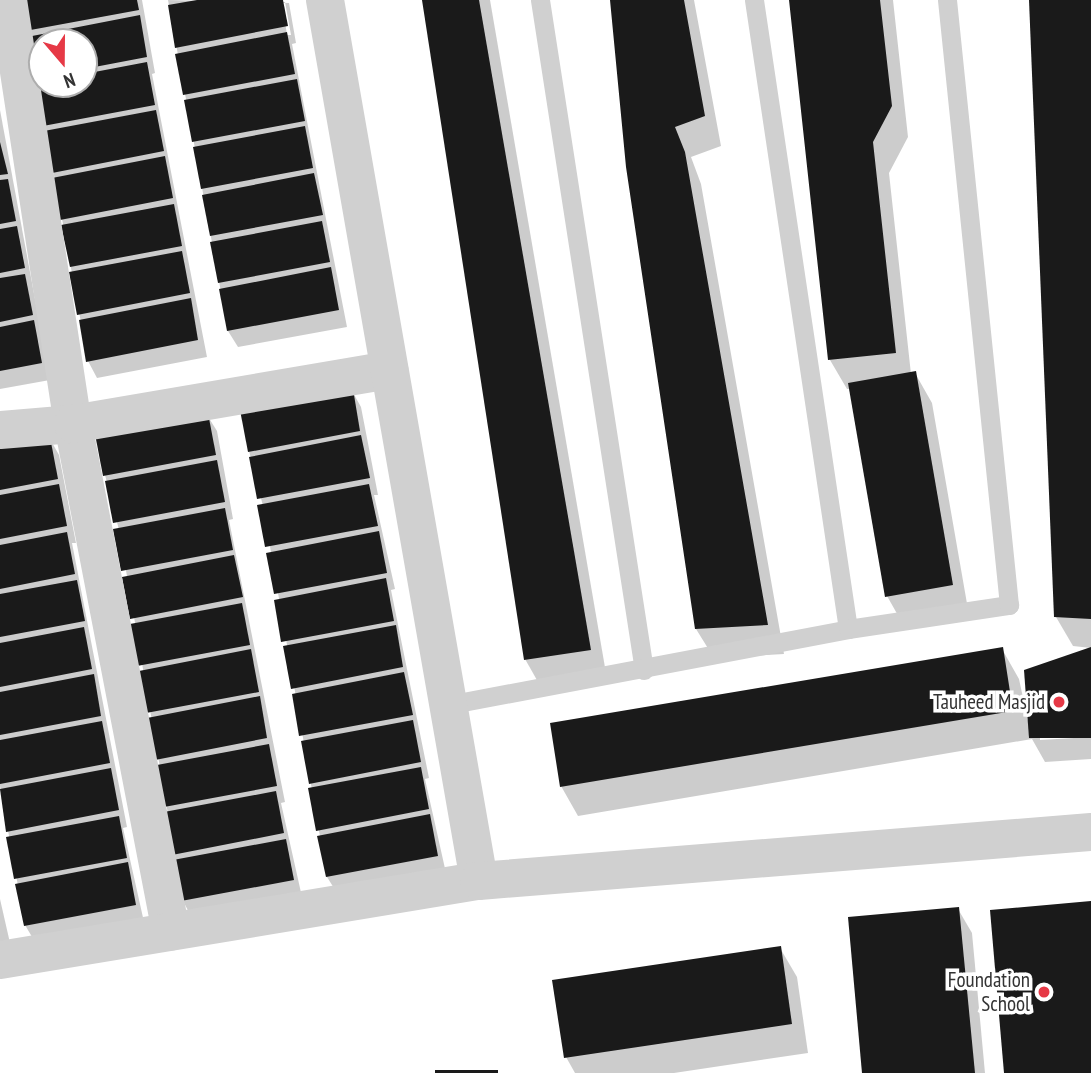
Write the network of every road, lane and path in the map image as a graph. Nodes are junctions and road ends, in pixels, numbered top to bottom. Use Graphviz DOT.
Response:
graph roads {
  1 [pos="8,0"];
  2 [pos="325,0"];
  3 [pos="540,0"];
  4 [pos="754,0"];
  5 [pos="947,0"];
  6 [pos="389,370"];
  7 [pos="73,424"];
  8 [pos="0,430"];
  9 [pos="848,629"];
  10 [pos="644,670"];
  11 [pos="447,705"];
  12 [pos="1091,832"];
  13 [pos="479,881"];
  14 [pos="171,932"];
  15 [pos="0,960"];
  1 -- 7 [label="street"];
  2 -- 6 [label="street"];
  3 -- 10 [label="lane"];
  4 -- 9 [label="lane"];
  5 -- 9 [label="lane"];
  6 -- 7 [label="street"];
  6 -- 11 [label="street"];
  7 -- 8 [label="street"];
  7 -- 14 [label="street"];
  9 -- 10 [label="lane"];
  10 -- 11 [label="lane"];
  11 -- 13 [label="street"];
  12 -- 13 [label="street"];
  13 -- 14 [label="street"];
  14 -- 15 [label="street"];
}
